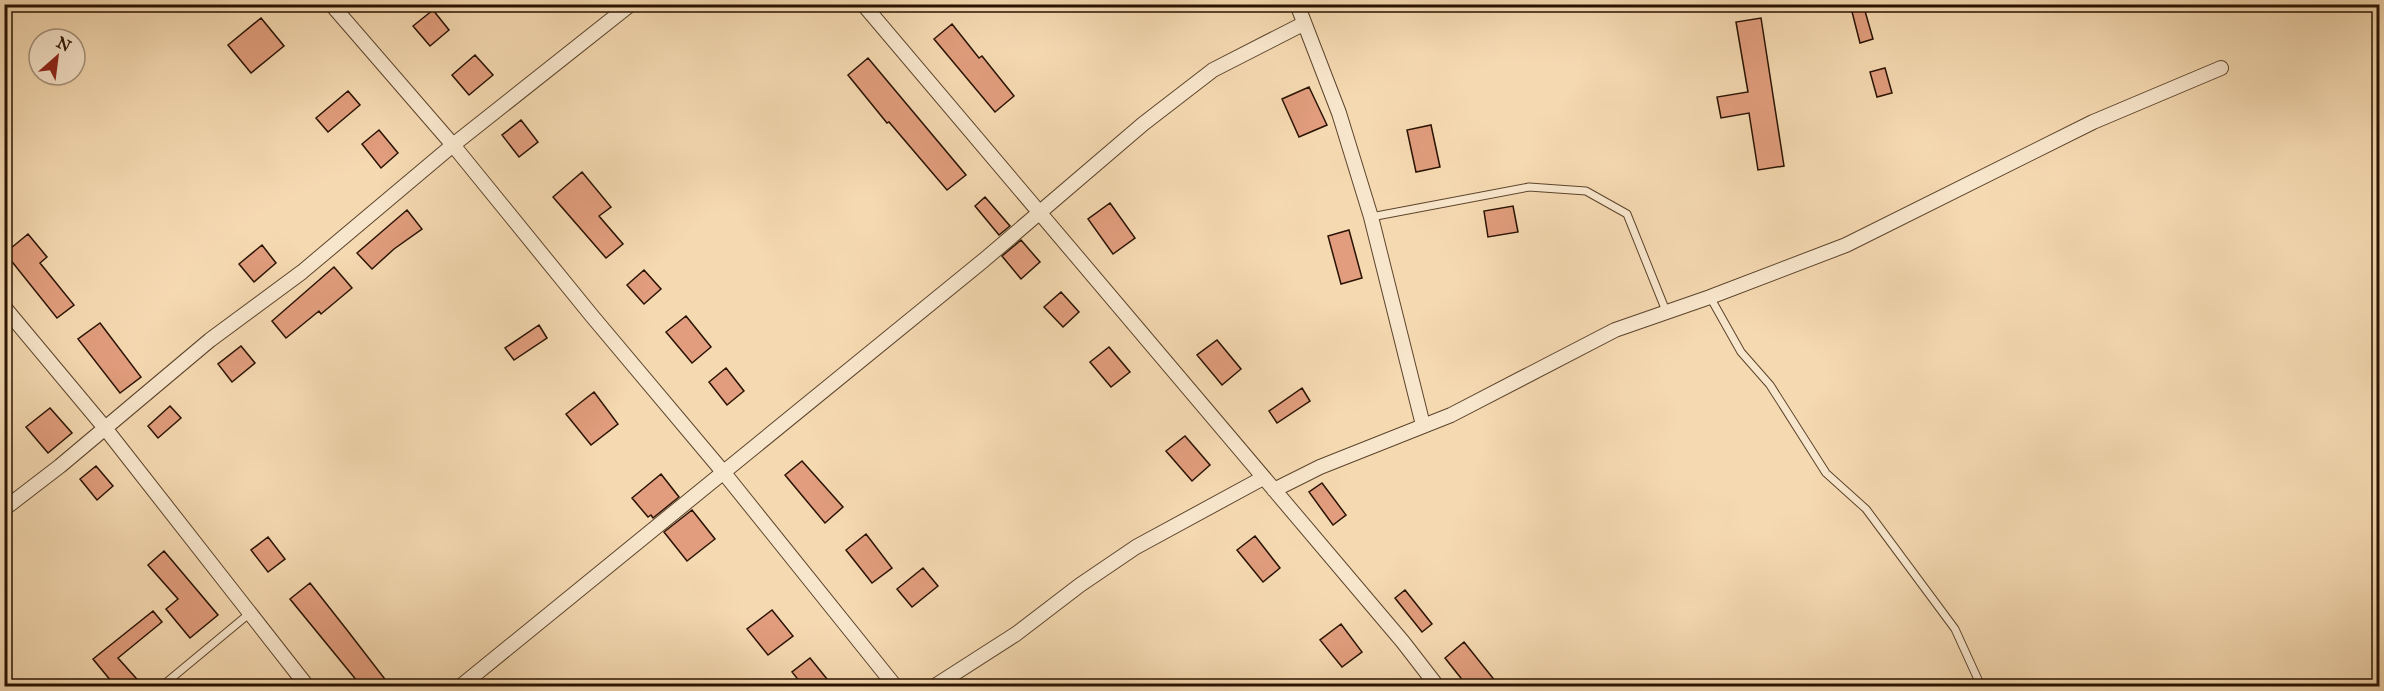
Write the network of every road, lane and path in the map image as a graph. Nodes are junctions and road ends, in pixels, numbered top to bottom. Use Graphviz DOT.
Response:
graph roads {
  1 [pos="331,4"];
  2 [pos="631,4"];
  3 [pos="863,4"];
  4 [pos="1297,4"];
  5 [pos="1303,24"];
  6 [pos="2221,68"];
  7 [pos="453,145"];
  8 [pos="1038,213"];
  9 [pos="1371,217"];
  10 [pos="1710,297"];
  11 [pos="4,307"];
  12 [pos="1666,311"];
  13 [pos="1423,425"];
  14 [pos="105,428"];
  15 [pos="724,473"];
  16 [pos="1263,478"];
  17 [pos="1274,490"];
  18 [pos="4,509"];
  19 [pos="250,613"];
  20 [pos="162,687"];
  21 [pos="307,687"];
  22 [pos="461,687"];
  23 [pos="895,687"];
  24 [pos="935,687"];
  25 [pos="1437,687"];
  26 [pos="1981,687"];
  1 -- 7 [label="street"];
  2 -- 7 [label="street"];
  3 -- 8 [label="street"];
  4 -- 5 [label="street"];
  5 -- 8 [label="street"];
  5 -- 9 [label="street"];
  6 -- 10 [label="street"];
  7 -- 14 [label="street"];
  7 -- 15 [label="street"];
  8 -- 15 [label="street"];
  8 -- 16 [label="street"];
  9 -- 12 [label="lane"];
  9 -- 13 [label="street"];
  10 -- 12 [label="street"];
  10 -- 26 [label="lane"];
  11 -- 14 [label="street"];
  12 -- 13 [label="street"];
  13 -- 17 [label="street"];
  14 -- 18 [label="street"];
  14 -- 19 [label="street"];
  15 -- 22 [label="street"];
  15 -- 23 [label="street"];
  16 -- 17 [label="street"];
  16 -- 24 [label="street"];
  17 -- 25 [label="street"];
  19 -- 20 [label="lane"];
  19 -- 21 [label="street"];
}
